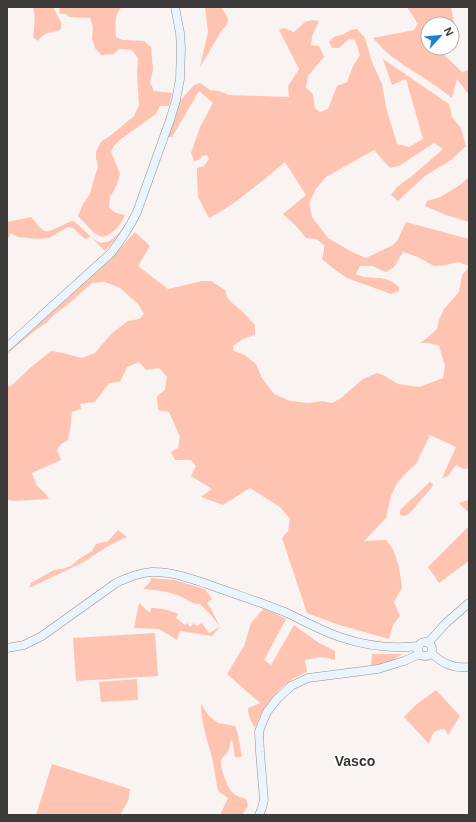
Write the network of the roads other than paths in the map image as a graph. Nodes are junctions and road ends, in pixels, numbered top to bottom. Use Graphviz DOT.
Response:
graph roads {
  1 [pos="175,7"];
  2 [pos="7,348"];
  3 [pos="469,603"];
  4 [pos="428,643"];
  5 [pos="7,648"];
  6 [pos="419,650"];
  7 [pos="431,653"];
  8 [pos="469,667"];
  9 [pos="259,815"];
  1 -- 2 [label="main road"];
  3 -- 4 [label="main road"];
  4 -- 6 [label="main road"];
  4 -- 7 [label="main road"];
  5 -- 6 [label="main road"];
  6 -- 7 [label="main road"];
  6 -- 9 [label="main road"];
  7 -- 8 [label="main road"];
}
